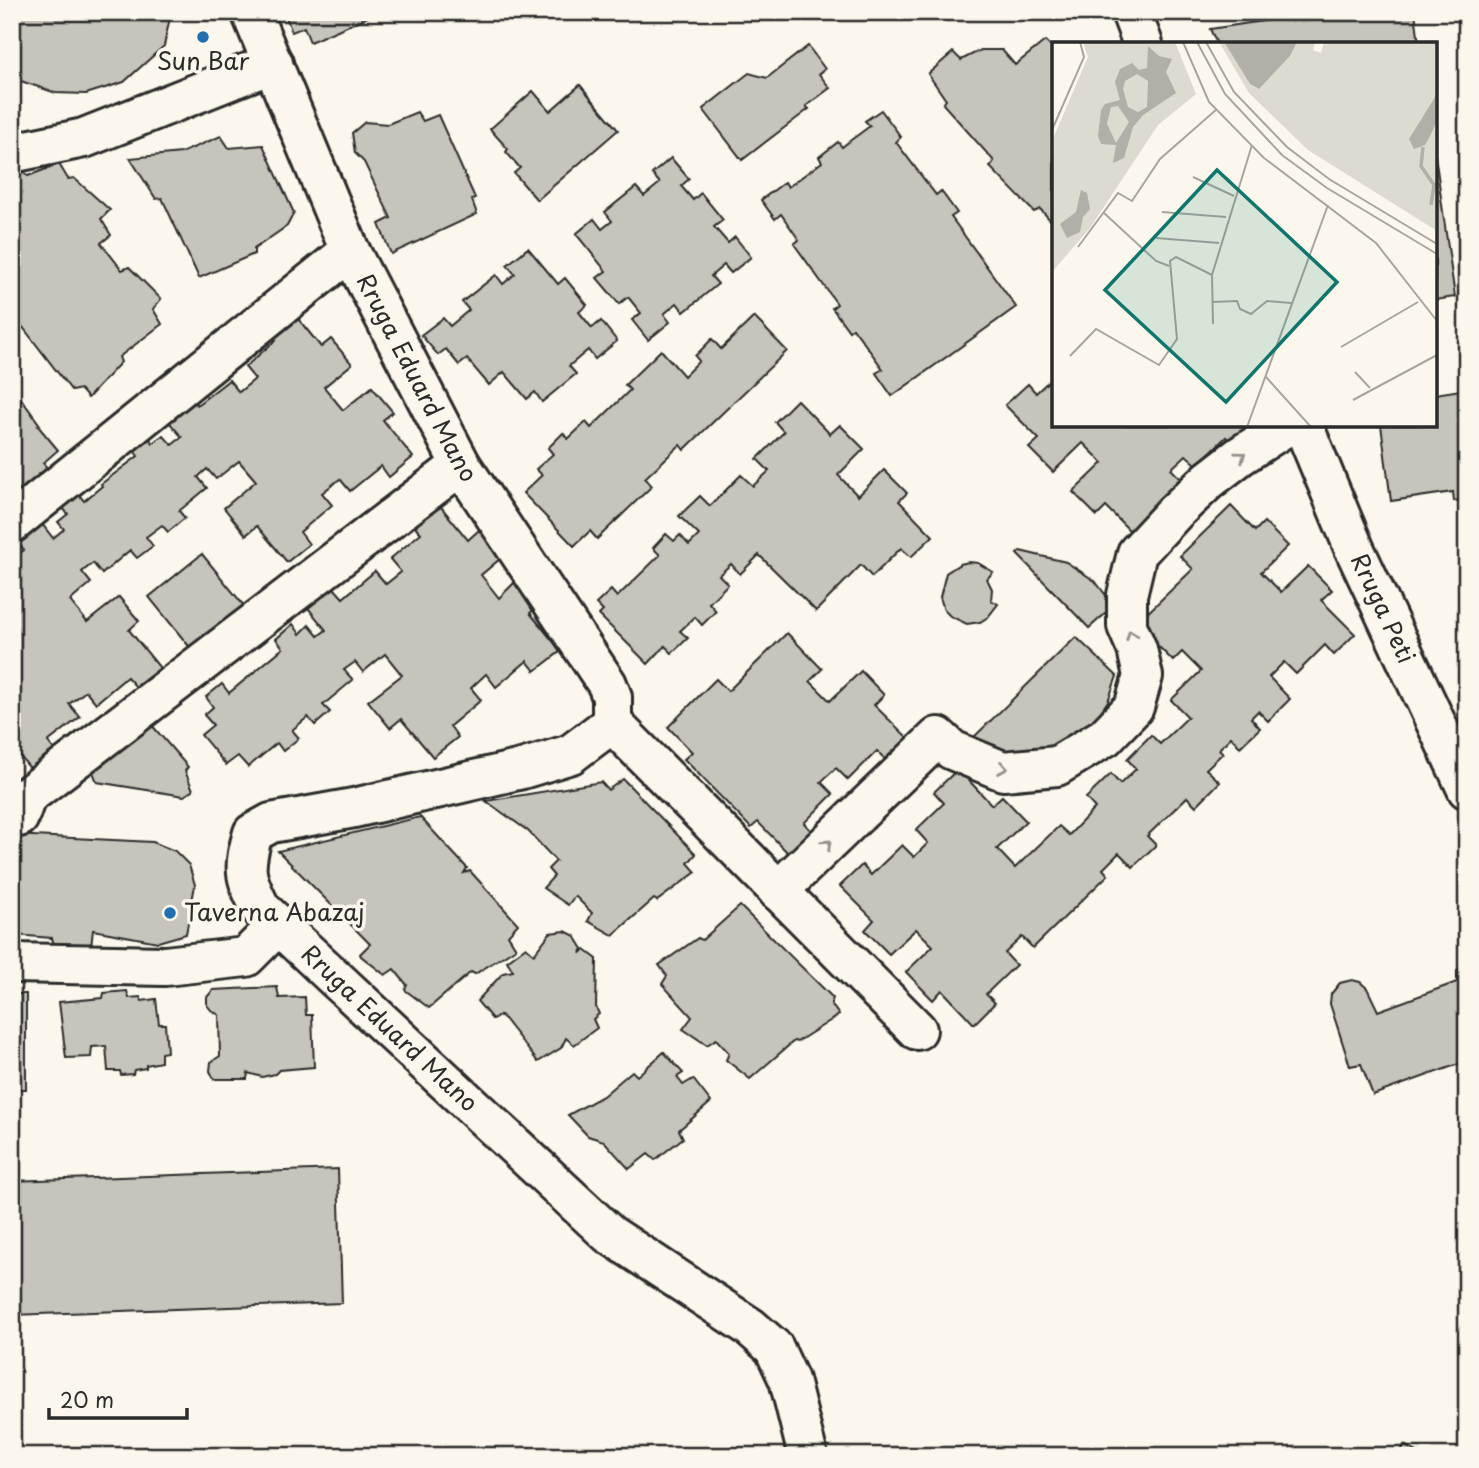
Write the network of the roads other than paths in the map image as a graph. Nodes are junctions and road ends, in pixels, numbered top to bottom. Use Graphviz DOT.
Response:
graph roads {
  1 [pos="251,12"];
  2 [pos="1131,12"];
  3 [pos="1142,42"];
  4 [pos="273,63"];
  5 [pos="12,153"];
  6 [pos="350,251"];
  7 [pos="1285,427"];
  8 [pos="1304,427"];
  9 [pos="461,465"];
  10 [pos="12,523"];
  11 [pos="612,723"];
  12 [pos="1467,789"];
  13 [pos="19,817"];
  14 [pos="778,891"];
  15 [pos="278,925"];
  16 [pos="12,963"];
  17 [pos="917,1030"];
  18 [pos="808,1456"];
  1 -- 4 [label="street, Rruga Eduard Mano"];
  2 -- 3 [label="street"];
  4 -- 5 [label="street"];
  4 -- 6 [label="street, Rruga Eduard Mano"];
  6 -- 9 [label="street, Rruga Eduard Mano"];
  6 -- 10 [label="street"];
  14 -- 7 [label="street, one-way"];
  8 -- 12 [label="street, Rruga Peti"];
  9 -- 11 [label="street, Rruga Eduard Mano"];
  9 -- 13 [label="street"];
  11 -- 14 [label="street"];
  11 -- 15 [label="street, Rruga Eduard Mano"];
  14 -- 17 [label="street"];
  15 -- 16 [label="street"];
  15 -- 18 [label="street, Rruga Eduard Mano"];
}
